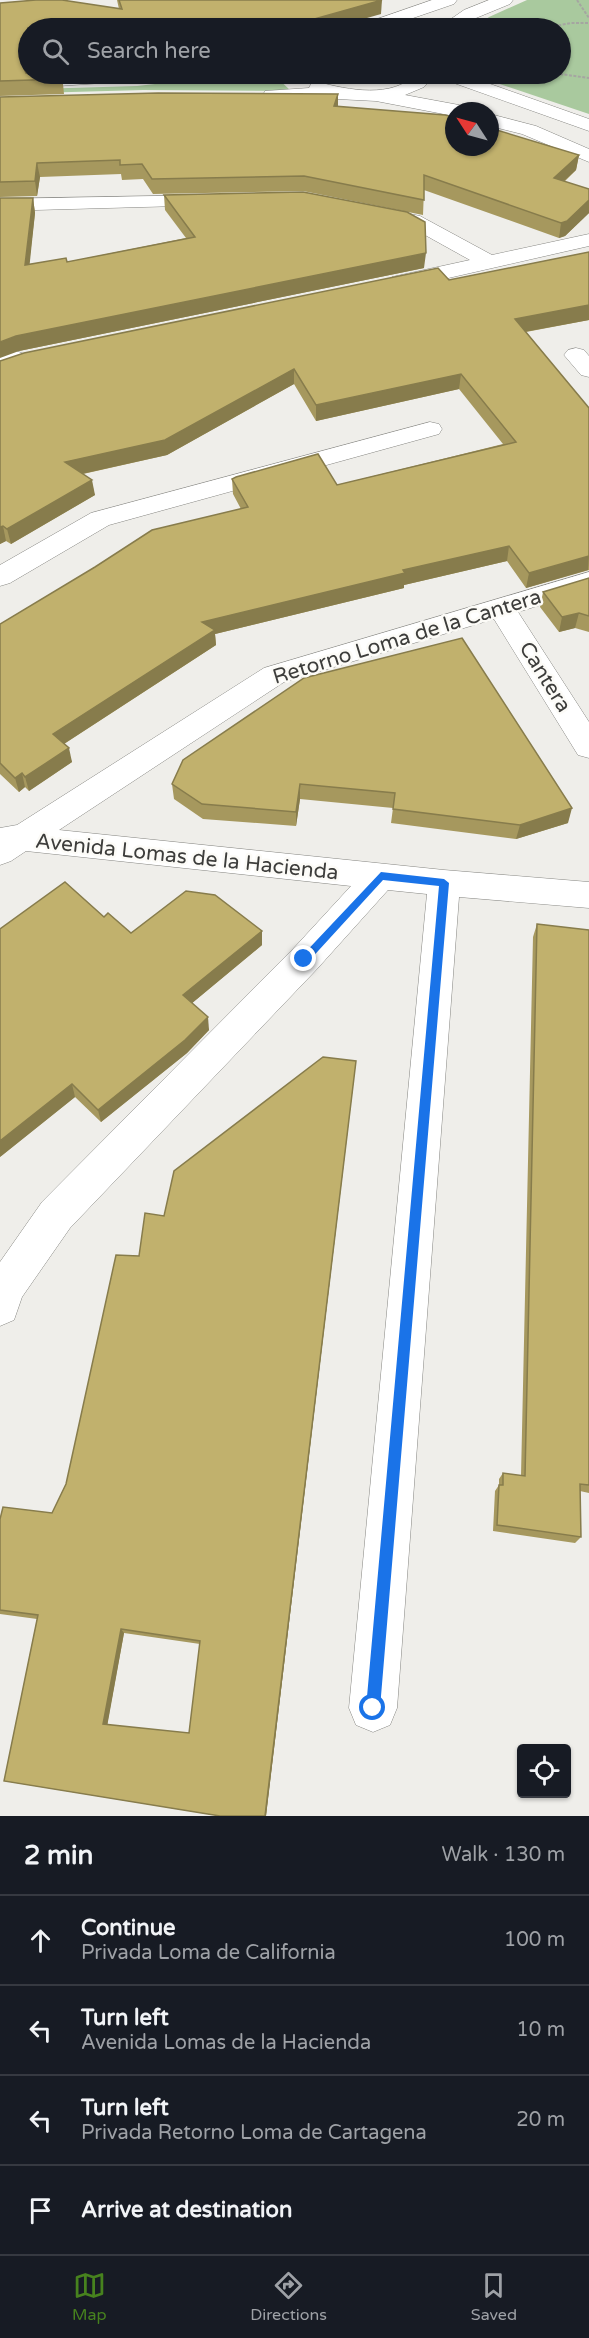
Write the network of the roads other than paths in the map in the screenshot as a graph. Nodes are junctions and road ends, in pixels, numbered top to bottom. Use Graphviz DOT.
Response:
graph roads {
  1 [pos="504,0"];
  2 [pos="445,1"];
  3 [pos="470,14"];
  4 [pos="397,18"];
  5 [pos="463,18"];
  6 [pos="18,83"];
  7 [pos="0,84"];
  8 [pos="312,84"];
  9 [pos="414,84"];
  10 [pos="474,84"];
  11 [pos="337,93"];
  12 [pos="372,95"];
  13 [pos="256,96"];
  14 [pos="445,108"];
  15 [pos="499,122"];
  16 [pos="589,125"];
  17 [pos="589,156"];
  18 [pos="233,201"];
  19 [pos="0,205"];
  20 [pos="358,210"];
  21 [pos="587,238"];
  22 [pos="491,263"];
  23 [pos="376,286"];
  24 [pos="42,355"];
  25 [pos="6,360"];
  26 [pos="430,429"];
  27 [pos="0,577"];
  28 [pos="589,581"];
  29 [pos="501,607"];
  30 [pos="589,747"];
  31 [pos="6,842"];
  32 [pos="381,876"];
  33 [pos="444,883"];
  34 [pos="589,895"];
  35 [pos="0,1306"];
  36 [pos="373,1708"];
  1 -- 3 [label="street"];
  2 -- 3 [label="street"];
  2 -- 4 [label="street"];
  3 -- 5 [label="street"];
  6 -- 7 [label="street"];
  8 -- 11 [label="street"];
  9 -- 12 [label="street"];
  10 -- 16 [label="street"];
  11 -- 12 [label="street"];
  11 -- 13 [label="street"];
  12 -- 14 [label="street"];
  15 -- 17 [label="street"];
  18 -- 19 [label="street"];
  20 -- 22 [label="street"];
  21 -- 22 [label="street"];
  22 -- 23 [label="street"];
  24 -- 25 [label="street"];
  26 -- 27 [label="street"];
  28 -- 29 [label="street, Retorno Loma de la Cantera"];
  29 -- 30 [label="street, Cantera"];
  29 -- 31 [label="street, Retorno Loma de la Cantera"];
  31 -- 32 [label="street, Avenida Lomas de la Hacienda"];
  32 -- 33 [label="street, Avenida Lomas de la Hacienda"];
  32 -- 35 [label="street"];
  33 -- 34 [label="street, Avenida Lomas de la Hacienda"];
  33 -- 36 [label="street"];
}
